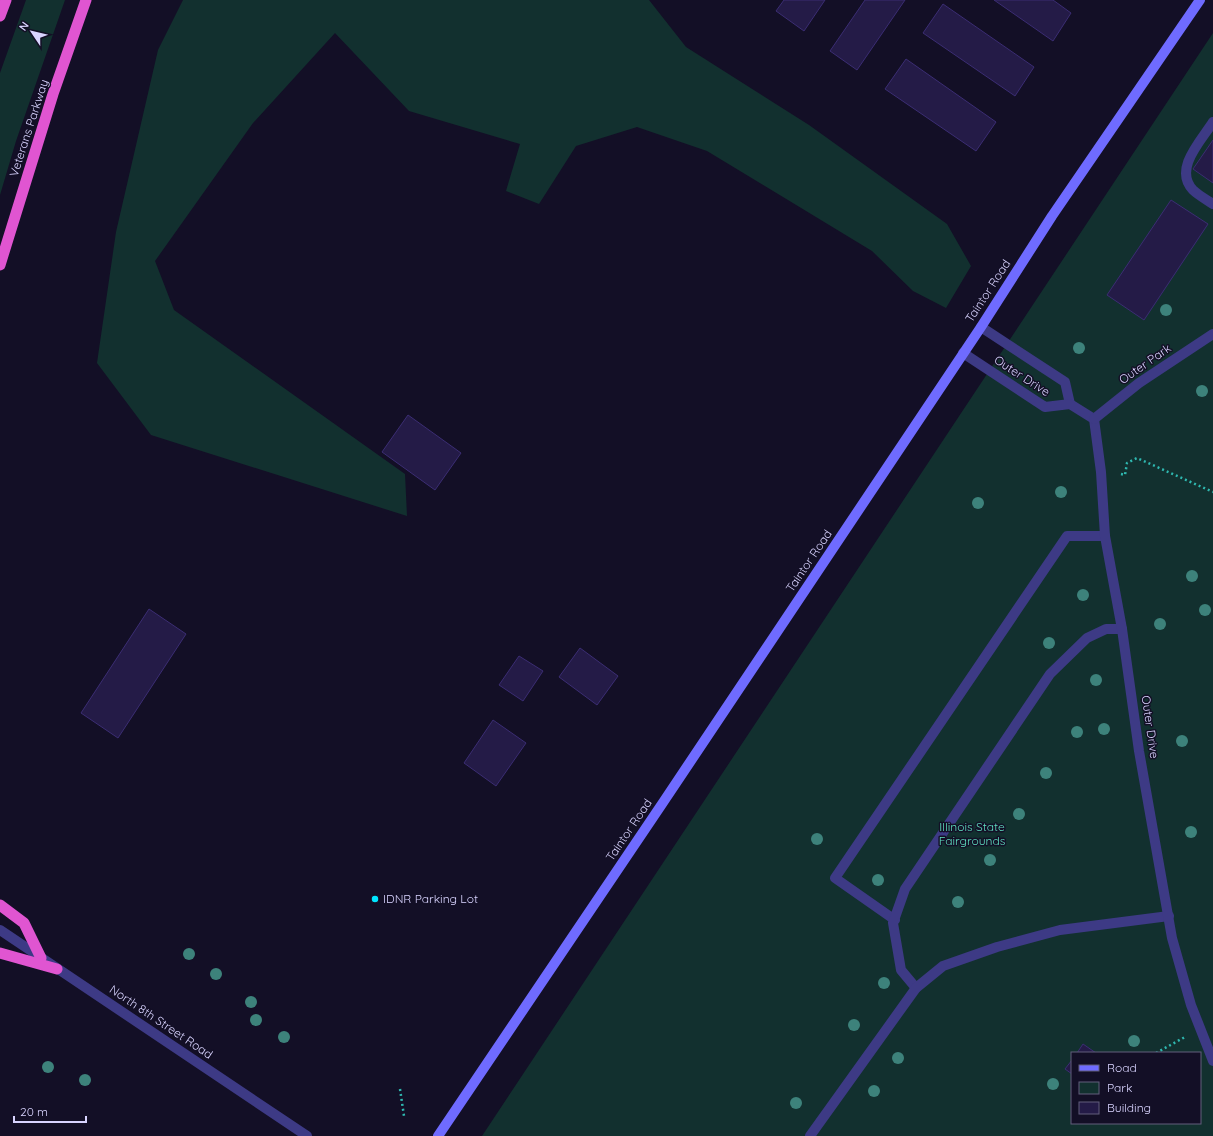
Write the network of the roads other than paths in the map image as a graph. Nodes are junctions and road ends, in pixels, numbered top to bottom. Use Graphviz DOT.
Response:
graph roads {
  1 [pos="6,0"];
  2 [pos="86,0"];
  3 [pos="1200,0"];
  4 [pos="0,16"];
  5 [pos="1213,122"];
  6 [pos="1213,204"];
  7 [pos="0,265"];
  8 [pos="981,327"];
  9 [pos="1213,334"];
  10 [pos="963,353"];
  11 [pos="1070,404"];
  12 [pos="1094,419"];
  13 [pos="1105,536"];
  14 [pos="1122,629"];
  15 [pos="0,905"];
  16 [pos="1169,916"];
  17 [pos="895,920"];
  18 [pos="0,930"];
  19 [pos="0,953"];
  20 [pos="41,958"];
  21 [pos="57,969"];
  22 [pos="916,988"];
  23 [pos="1213,1061"];
  24 [pos="307,1136"];
  25 [pos="438,1136"];
  26 [pos="810,1136"];
  1 -- 4 [label="highway"];
  2 -- 7 [label="highway, Veterans Parkway"];
  3 -- 8 [label="main road, Taintor Road"];
  5 -- 6 [label="street"];
  8 -- 10 [label="main road, Taintor Road"];
  8 -- 11 [label="street, Outer Drive"];
  9 -- 12 [label="street, Outer Park"];
  10 -- 11 [label="street, Outer Drive"];
  10 -- 25 [label="main road, Taintor Road"];
  11 -- 12 [label="street"];
  12 -- 13 [label="street, Outer Drive"];
  13 -- 14 [label="street, Outer Drive"];
  13 -- 17 [label="street"];
  14 -- 16 [label="street, Outer Drive"];
  14 -- 17 [label="street"];
  15 -- 20 [label="highway"];
  16 -- 22 [label="street"];
  16 -- 23 [label="street, Outer Drive"];
  17 -- 22 [label="street"];
  18 -- 20 [label="street, North 8th Street Road"];
  19 -- 21 [label="highway"];
  20 -- 21 [label="street, North 8th Street Road"];
  21 -- 24 [label="street, North 8th Street Road"];
  22 -- 26 [label="street"];
}
